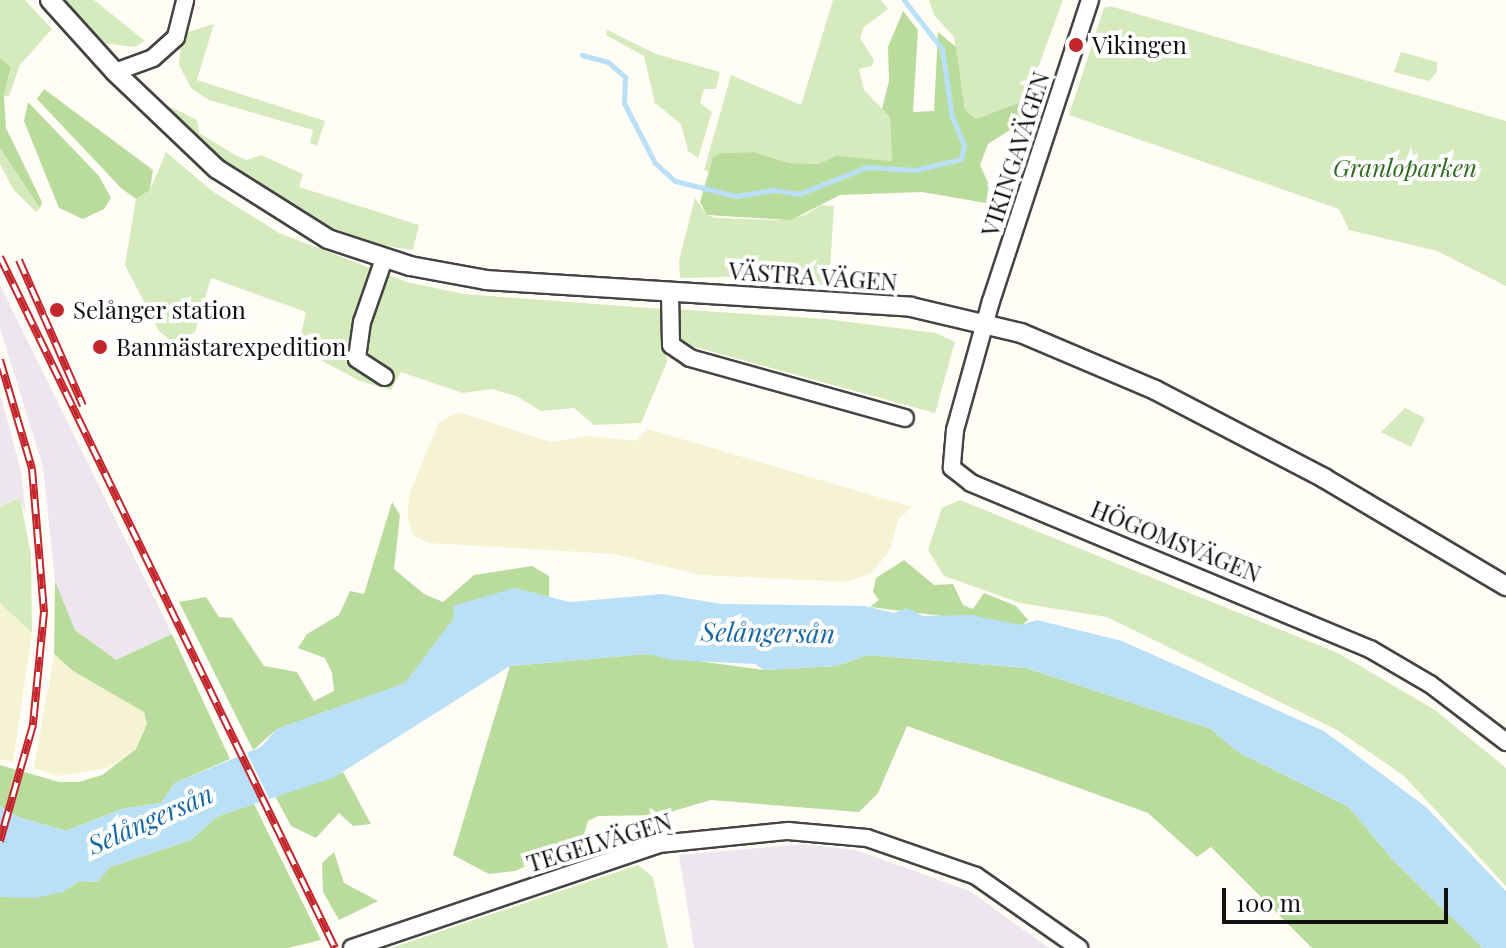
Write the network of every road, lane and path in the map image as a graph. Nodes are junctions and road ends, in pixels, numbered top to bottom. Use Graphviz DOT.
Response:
graph roads {
  1 [pos="50,0"];
  2 [pos="185,0"];
  3 [pos="1090,0"];
  4 [pos="115,72"];
  5 [pos="384,259"];
  6 [pos="670,292"];
  7 [pos="985,323"];
  8 [pos="385,377"];
  9 [pos="905,418"];
  10 [pos="1506,586"];
  11 [pos="1506,742"];
  12 [pos="352,948"];
  13 [pos="1079,948"];
  1 -- 4 [label="street, VÄSTRA VÄGEN"];
  2 -- 4 [label="street"];
  3 -- 7 [label="street, VIKINGAVÄGEN"];
  4 -- 5 [label="street, VÄSTRA VÄGEN"];
  5 -- 6 [label="street, VÄSTRA VÄGEN"];
  5 -- 8 [label="street"];
  6 -- 7 [label="street, VÄSTRA VÄGEN"];
  6 -- 9 [label="street"];
  7 -- 10 [label="street, VÄSTRA VÄGEN"];
  7 -- 11 [label="street, HÖGOMSVÄGEN"];
  12 -- 13 [label="street, TEGELVÄGEN"];
}
